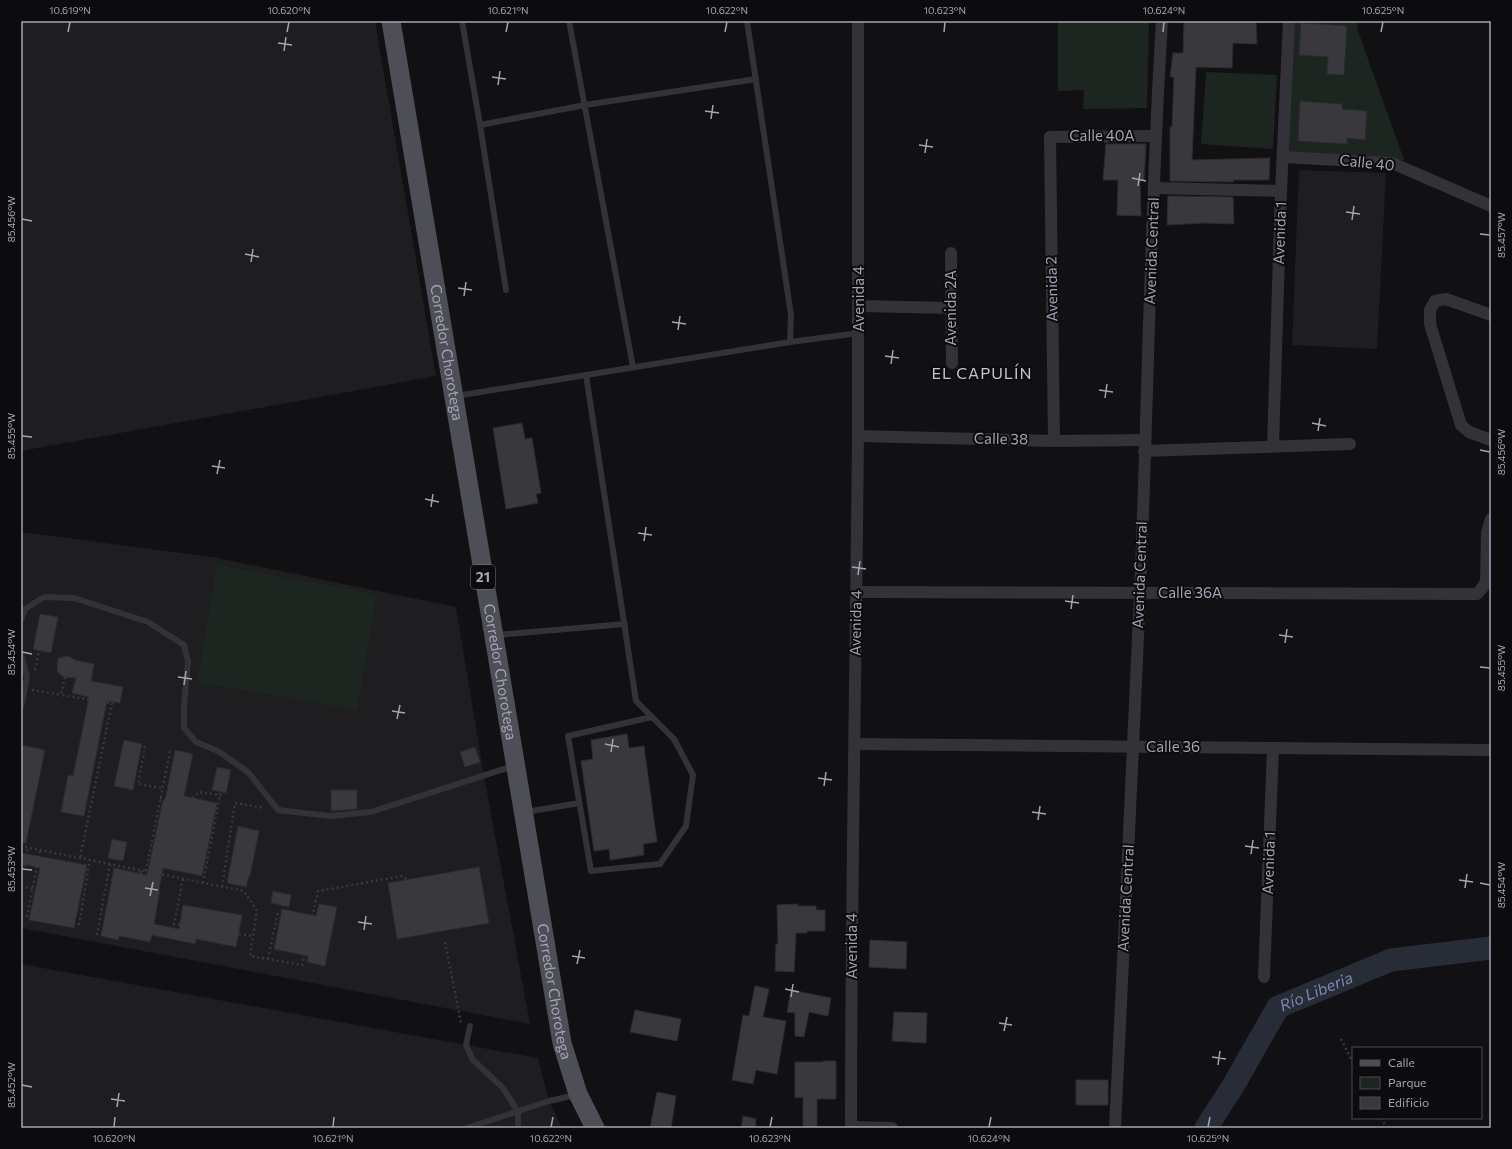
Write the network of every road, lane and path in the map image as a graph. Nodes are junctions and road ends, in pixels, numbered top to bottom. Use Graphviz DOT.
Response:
graph roads {
  1 [pos="391,21"];
  2 [pos="462,21"];
  3 [pos="569,21"];
  4 [pos="747,21"];
  5 [pos="858,21"];
  6 [pos="1162,21"];
  7 [pos="1289,21"];
  8 [pos="756,79"];
  9 [pos="585,105"];
  10 [pos="480,124"];
  11 [pos="1155,136"];
  12 [pos="1050,137"];
  13 [pos="1283,157"];
  14 [pos="1155,188"];
  15 [pos="1281,190"];
  16 [pos="1491,206"];
  17 [pos="951,253"];
  18 [pos="506,290"];
  19 [pos="859,306"];
  20 [pos="952,308"];
  21 [pos="1491,315"];
  22 [pos="859,333"];
  23 [pos="790,342"];
  24 [pos="952,363"];
  25 [pos="633,367"];
  26 [pos="586,375"];
  27 [pos="453,396"];
  28 [pos="858,436"];
  29 [pos="1491,440"];
  30 [pos="1054,441"];
  31 [pos="1350,444"];
  32 [pos="1144,445"];
  33 [pos="1273,446"];
  34 [pos="1491,519"];
  35 [pos="856,592"];
  36 [pos="1140,592"];
  37 [pos="21,620"];
  38 [pos="624,624"];
  39 [pos="493,636"];
  40 [pos="39,650"];
  41 [pos="21,654"];
  42 [pos="34,674"];
  43 [pos="65,678"];
  44 [pos="31,689"];
  45 [pos="61,695"];
  46 [pos="21,707"];
  47 [pos="652,717"];
  48 [pos="855,744"];
  49 [pos="145,746"];
  50 [pos="1133,747"];
  51 [pos="1273,748"];
  52 [pos="1491,750"];
  53 [pos="170,751"];
  54 [pos="514,765"];
  55 [pos="162,788"];
  56 [pos="160,798"];
  57 [pos="579,803"];
  58 [pos="278,810"];
  59 [pos="522,813"];
  60 [pos="40,850"];
  61 [pos="80,858"];
  62 [pos="90,860"];
  63 [pos="110,864"];
  64 [pos="21,867"];
  65 [pos="141,870"];
  66 [pos="146,871"];
  67 [pos="183,879"];
  68 [pos="407,880"];
  69 [pos="203,883"];
  70 [pos="21,886"];
  71 [pos="222,887"];
  72 [pos="33,889"];
  73 [pos="278,911"];
  74 [pos="27,917"];
  75 [pos="79,925"];
  76 [pos="180,925"];
  77 [pos="239,934"];
  78 [pos="97,935"];
  79 [pos="253,936"];
  80 [pos="130,937"];
  81 [pos="444,942"];
  82 [pos="268,958"];
  83 [pos="1264,977"];
  84 [pos="462,1024"];
  85 [pos="470,1026"];
  86 [pos="1341,1039"];
  87 [pos="1352,1061"];
  88 [pos="578,1094"];
  89 [pos="518,1112"];
  90 [pos="1382,1119"];
  91 [pos="467,1128"];
  92 [pos="518,1128"];
  93 [pos="595,1128"];
  94 [pos="851,1128"];
  95 [pos="892,1128"];
  96 [pos="1115,1128"];
  97 [pos="1387,1128"];
  1 -- 27 [label="main road, Corredor Chorotega / 21"];
  2 -- 10 [label="lane"];
  3 -- 9 [label="lane"];
  4 -- 8 [label="lane"];
  5 -- 19 [label="street, Avenida 4"];
  6 -- 11 [label="street, Avenida Central"];
  7 -- 13 [label="street, Avenida 1"];
  8 -- 9 [label="lane"];
  8 -- 23 [label="lane"];
  9 -- 10 [label="lane"];
  9 -- 25 [label="lane"];
  10 -- 18 [label="lane"];
  11 -- 12 [label="street, Calle 40A"];
  11 -- 14 [label="street, Avenida Central"];
  12 -- 30 [label="street, Avenida 2"];
  13 -- 15 [label="street, Avenida 1"];
  13 -- 16 [label="street, Calle 40"];
  14 -- 15 [label="street"];
  14 -- 32 [label="street, Avenida Central"];
  15 -- 33 [label="street, Avenida 1"];
  17 -- 20 [label="street, Avenida 2A"];
  19 -- 20 [label="street"];
  19 -- 22 [label="street, Avenida 4"];
  20 -- 24 [label="street, Avenida 2A"];
  21 -- 29 [label="street"];
  22 -- 23 [label="lane"];
  22 -- 28 [label="street, Avenida 4"];
  23 -- 25 [label="lane"];
  25 -- 26 [label="lane"];
  26 -- 27 [label="lane"];
  26 -- 38 [label="lane"];
  27 -- 39 [label="main road, Corredor Chorotega / 21"];
  28 -- 30 [label="street, Calle 38"];
  28 -- 35 [label="street, Avenida 4"];
  30 -- 32 [label="street, Calle 38"];
  31 -- 33 [label="street, Calle 38"];
  32 -- 33 [label="street, Calle 38"];
  32 -- 36 [label="street, Avenida Central"];
  34 -- 36 [label="street, Calle 36A"];
  35 -- 36 [label="street, Calle 36A"];
  35 -- 48 [label="street, Avenida 4"];
  36 -- 50 [label="street, Avenida Central"];
  37 -- 58 [label="lane"];
  38 -- 39 [label="lane"];
  38 -- 47 [label="lane"];
  39 -- 54 [label="main road, Corredor Chorotega / 21"];
  40 -- 42 [label="path"];
  41 -- 46 [label="lane"];
  43 -- 45 [label="path"];
  44 -- 45 [label="path"];
  45 -- 61 [label="path"];
  47 -- 57 [label="lane"];
  47 -- 57 [label="lane"];
  48 -- 50 [label="street, Calle 36"];
  48 -- 94 [label="street, Avenida 4"];
  49 -- 55 [label="path"];
  50 -- 51 [label="street, Calle 36"];
  50 -- 96 [label="street, Avenida Central"];
  51 -- 52 [label="street, Calle 36"];
  51 -- 83 [label="street, Avenida 1"];
  53 -- 55 [label="path"];
  54 -- 58 [label="lane"];
  54 -- 59 [label="main road, Corredor Chorotega / 21"];
  55 -- 56 [label="path"];
  56 -- 66 [label="path"];
  56 -- 69 [label="path"];
  57 -- 59 [label="lane"];
  58 -- 71 [label="path"];
  59 -- 88 [label="main road, Corredor Chorotega / 21"];
  60 -- 61 [label="path"];
  60 -- 64 [label="path"];
  60 -- 72 [label="path"];
  61 -- 62 [label="path"];
  62 -- 63 [label="path"];
  62 -- 75 [label="path"];
  63 -- 65 [label="path"];
  63 -- 78 [label="path"];
  65 -- 66 [label="path"];
  65 -- 80 [label="path"];
  66 -- 67 [label="path"];
  67 -- 69 [label="path"];
  67 -- 76 [label="path"];
  68 -- 82 [label="path"];
  69 -- 71 [label="path"];
  70 -- 72 [label="path"];
  71 -- 79 [label="path"];
  72 -- 74 [label="path"];
  73 -- 82 [label="path"];
  77 -- 79 [label="path"];
  79 -- 82 [label="path"];
  81 -- 84 [label="path"];
  85 -- 89 [label="lane"];
  86 -- 87 [label="path"];
  88 -- 89 [label="lane"];
  88 -- 93 [label="main road, Corredor Chorotega / 21"];
  89 -- 91 [label="lane"];
  89 -- 92 [label="lane"];
  90 -- 97 [label="path"];
  94 -- 95 [label="street"];
}
